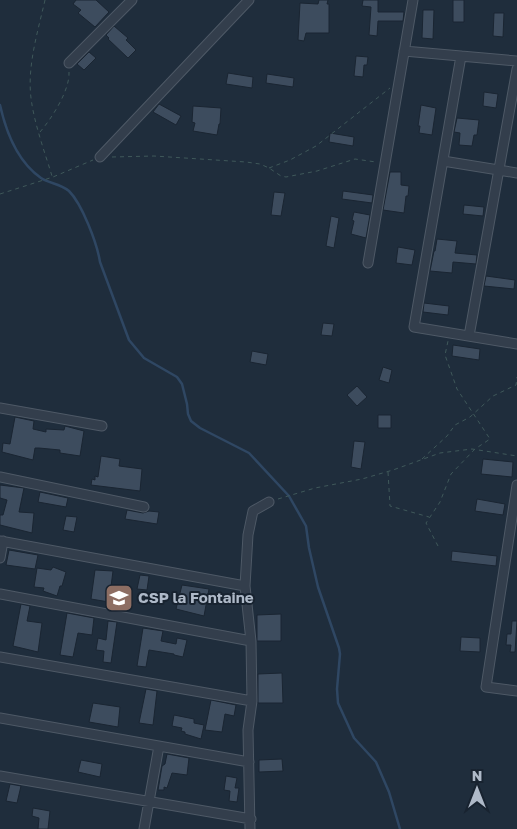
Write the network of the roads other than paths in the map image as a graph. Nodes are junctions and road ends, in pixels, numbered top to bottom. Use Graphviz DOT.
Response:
graph roads {
  1 [pos="132,0"];
  2 [pos="249,0"];
  3 [pos="413,0"];
  4 [pos="404,51"];
  5 [pos="461,56"];
  6 [pos="517,61"];
  7 [pos="69,64"];
  8 [pos="517,69"];
  9 [pos="100,157"];
  10 [pos="443,161"];
  11 [pos="498,170"];
  12 [pos="517,173"];
  13 [pos="368,263"];
  14 [pos="469,336"];
  15 [pos="517,344"];
  16 [pos="0,408"];
  17 [pos="102,426"];
  18 [pos="0,477"];
  19 [pos="517,485"];
  20 [pos="268,502"];
  21 [pos="144,506"];
  22 [pos="2,541"];
  23 [pos="0,558"];
  24 [pos="245,586"];
  25 [pos="0,594"];
  26 [pos="251,640"];
  27 [pos="0,657"];
  28 [pos="517,691"];
  29 [pos="252,701"];
  30 [pos="0,718"];
  31 [pos="158,746"];
  32 [pos="249,762"];
  33 [pos="0,776"];
  34 [pos="148,802"];
  35 [pos="250,824"];
  36 [pos="144,829"];
  1 -- 7 [label="street"];
  2 -- 9 [label="street"];
  3 -- 4 [label="street"];
  4 -- 5 [label="street"];
  4 -- 13 [label="street"];
  5 -- 6 [label="street"];
  5 -- 10 [label="street"];
  8 -- 11 [label="street"];
  10 -- 11 [label="street"];
  10 -- 14 [label="street"];
  11 -- 12 [label="street"];
  11 -- 14 [label="street"];
  14 -- 15 [label="street"];
  16 -- 17 [label="street"];
  18 -- 21 [label="street"];
  19 -- 28 [label="street"];
  20 -- 24 [label="street"];
  22 -- 23 [label="street"];
  22 -- 24 [label="street"];
  24 -- 26 [label="street"];
  25 -- 26 [label="street"];
  26 -- 29 [label="street"];
  27 -- 29 [label="street"];
  29 -- 32 [label="street"];
  30 -- 31 [label="street"];
  31 -- 32 [label="street"];
  31 -- 34 [label="street"];
  32 -- 35 [label="street"];
  33 -- 34 [label="street"];
  34 -- 35 [label="street"];
  34 -- 36 [label="street"];
}
